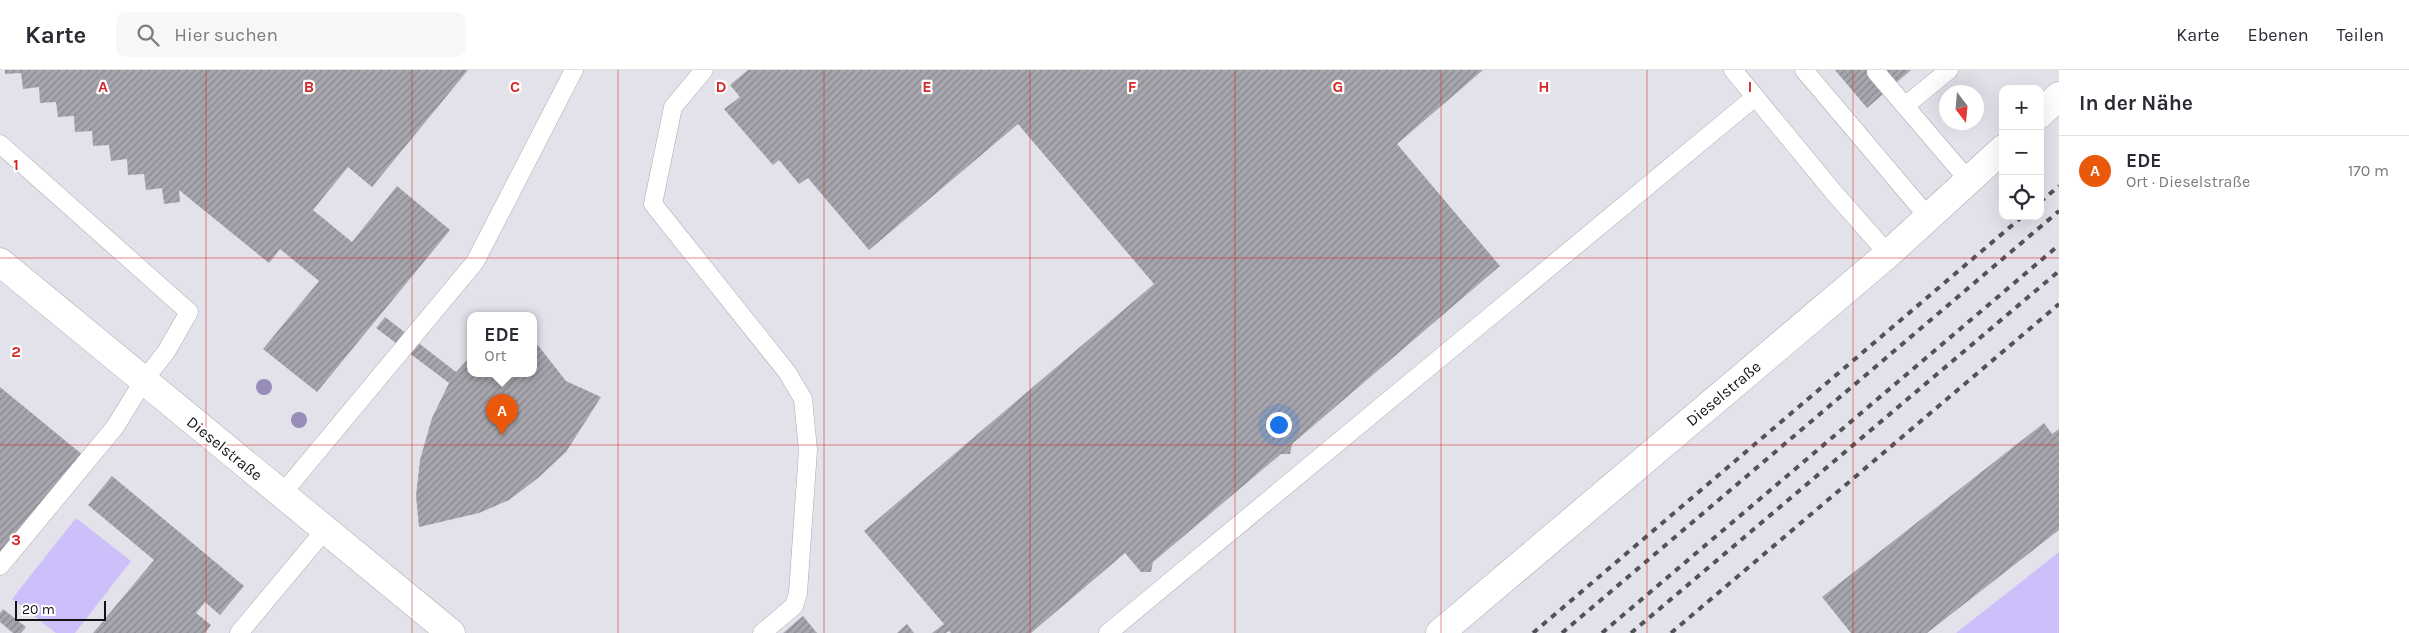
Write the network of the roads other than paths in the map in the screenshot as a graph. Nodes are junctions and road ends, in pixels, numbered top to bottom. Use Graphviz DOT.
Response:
graph roads {
  1 [pos="574,70"];
  2 [pos="704,70"];
  3 [pos="1733,70"];
  4 [pos="1804,70"];
  5 [pos="1950,70"];
  6 [pos="1876,72"];
  7 [pos="2059,96"];
  8 [pos="1755,97"];
  9 [pos="1905,106"];
  10 [pos="2044,110"];
  11 [pos="0,144"];
  12 [pos="1999,153"];
  13 [pos="1969,181"];
  14 [pos="1928,218"];
  15 [pos="1888,254"];
  16 [pos="0,262"];
  17 [pos="144,380"];
  18 [pos="282,494"];
  19 [pos="325,530"];
  20 [pos="0,566"];
  21 [pos="239,633"];
  22 [pos="451,633"];
  23 [pos="762,633"];
  24 [pos="1108,633"];
  25 [pos="1440,633"];
  1 -- 18 [label="lane"];
  2 -- 23 [label="lane"];
  3 -- 8 [label="lane"];
  4 -- 14 [label="lane"];
  5 -- 9 [label="lane"];
  6 -- 9 [label="lane"];
  7 -- 10 [label="street"];
  8 -- 15 [label="lane"];
  8 -- 24 [label="lane"];
  9 -- 13 [label="lane"];
  11 -- 17 [label="lane"];
  12 -- 13 [label="street, Dieselstraße"];
  13 -- 14 [label="street, Dieselstraße"];
  14 -- 15 [label="street, Dieselstraße"];
  15 -- 25 [label="street, Dieselstraße"];
  16 -- 17 [label="street, Dieselstraße"];
  17 -- 18 [label="street, Dieselstraße"];
  17 -- 20 [label="lane"];
  18 -- 19 [label="street, Dieselstraße"];
  19 -- 21 [label="lane"];
  19 -- 22 [label="street, Dieselstraße"];
}
